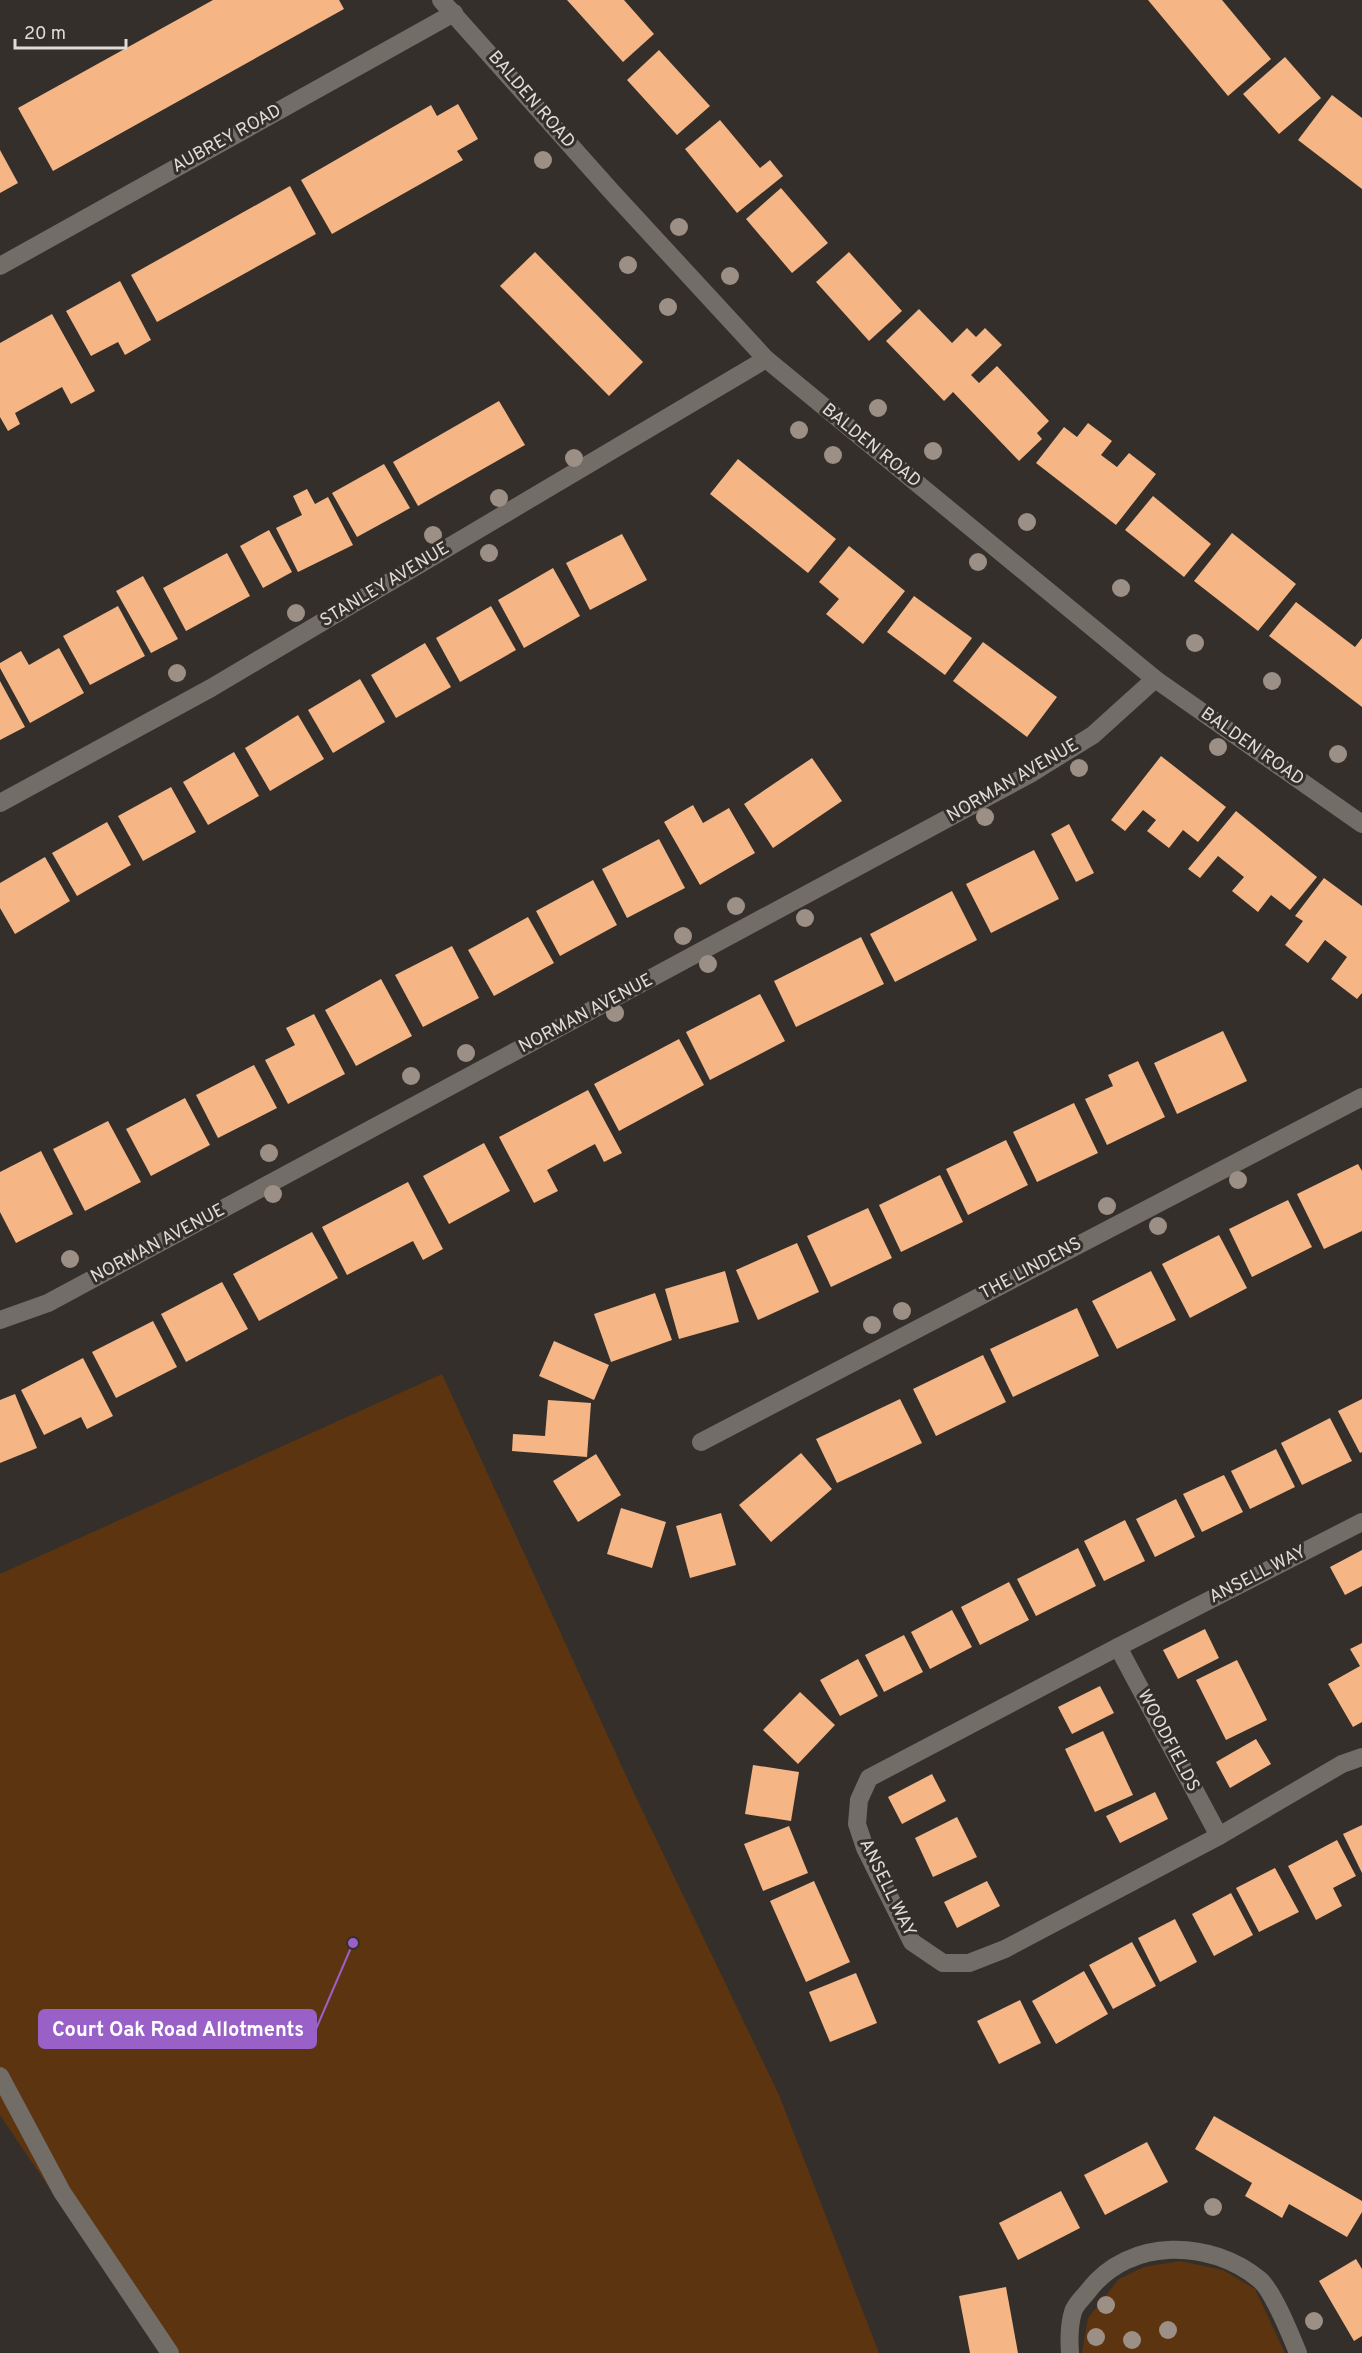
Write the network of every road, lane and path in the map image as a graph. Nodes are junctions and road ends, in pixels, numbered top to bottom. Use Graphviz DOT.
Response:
graph roads {
  1 [pos="447,6"];
  2 [pos="0,266"];
  3 [pos="766,359"];
  4 [pos="1155,679"];
  5 [pos="0,803"];
  6 [pos="1362,824"];
  7 [pos="1362,1097"];
  8 [pos="0,1320"];
  9 [pos="701,1442"];
  10 [pos="1362,1522"];
  11 [pos="1118,1647"];
  12 [pos="1362,1757"];
  13 [pos="1219,1836"];
  14 [pos="0,2076"];
  15 [pos="170,2353"];
  16 [pos="1070,2353"];
  17 [pos="1298,2353"];
  1 -- 2 [label="street, AUBREY ROAD"];
  1 -- 3 [label="street, BALDEN ROAD"];
  3 -- 4 [label="street, BALDEN ROAD"];
  3 -- 5 [label="street, STANLEY AVENUE"];
  4 -- 6 [label="street, BALDEN ROAD"];
  4 -- 8 [label="street, NORMAN AVENUE"];
  7 -- 9 [label="street, THE LINDENS"];
  10 -- 11 [label="street, ANSELL WAY"];
  11 -- 13 [label="street, WOODFIELDS"];
  11 -- 13 [label="street, ANSELL WAY"];
  12 -- 13 [label="street, ANSELL WAY"];
  14 -- 15 [label="street"];
  16 -- 17 [label="street"];
}
